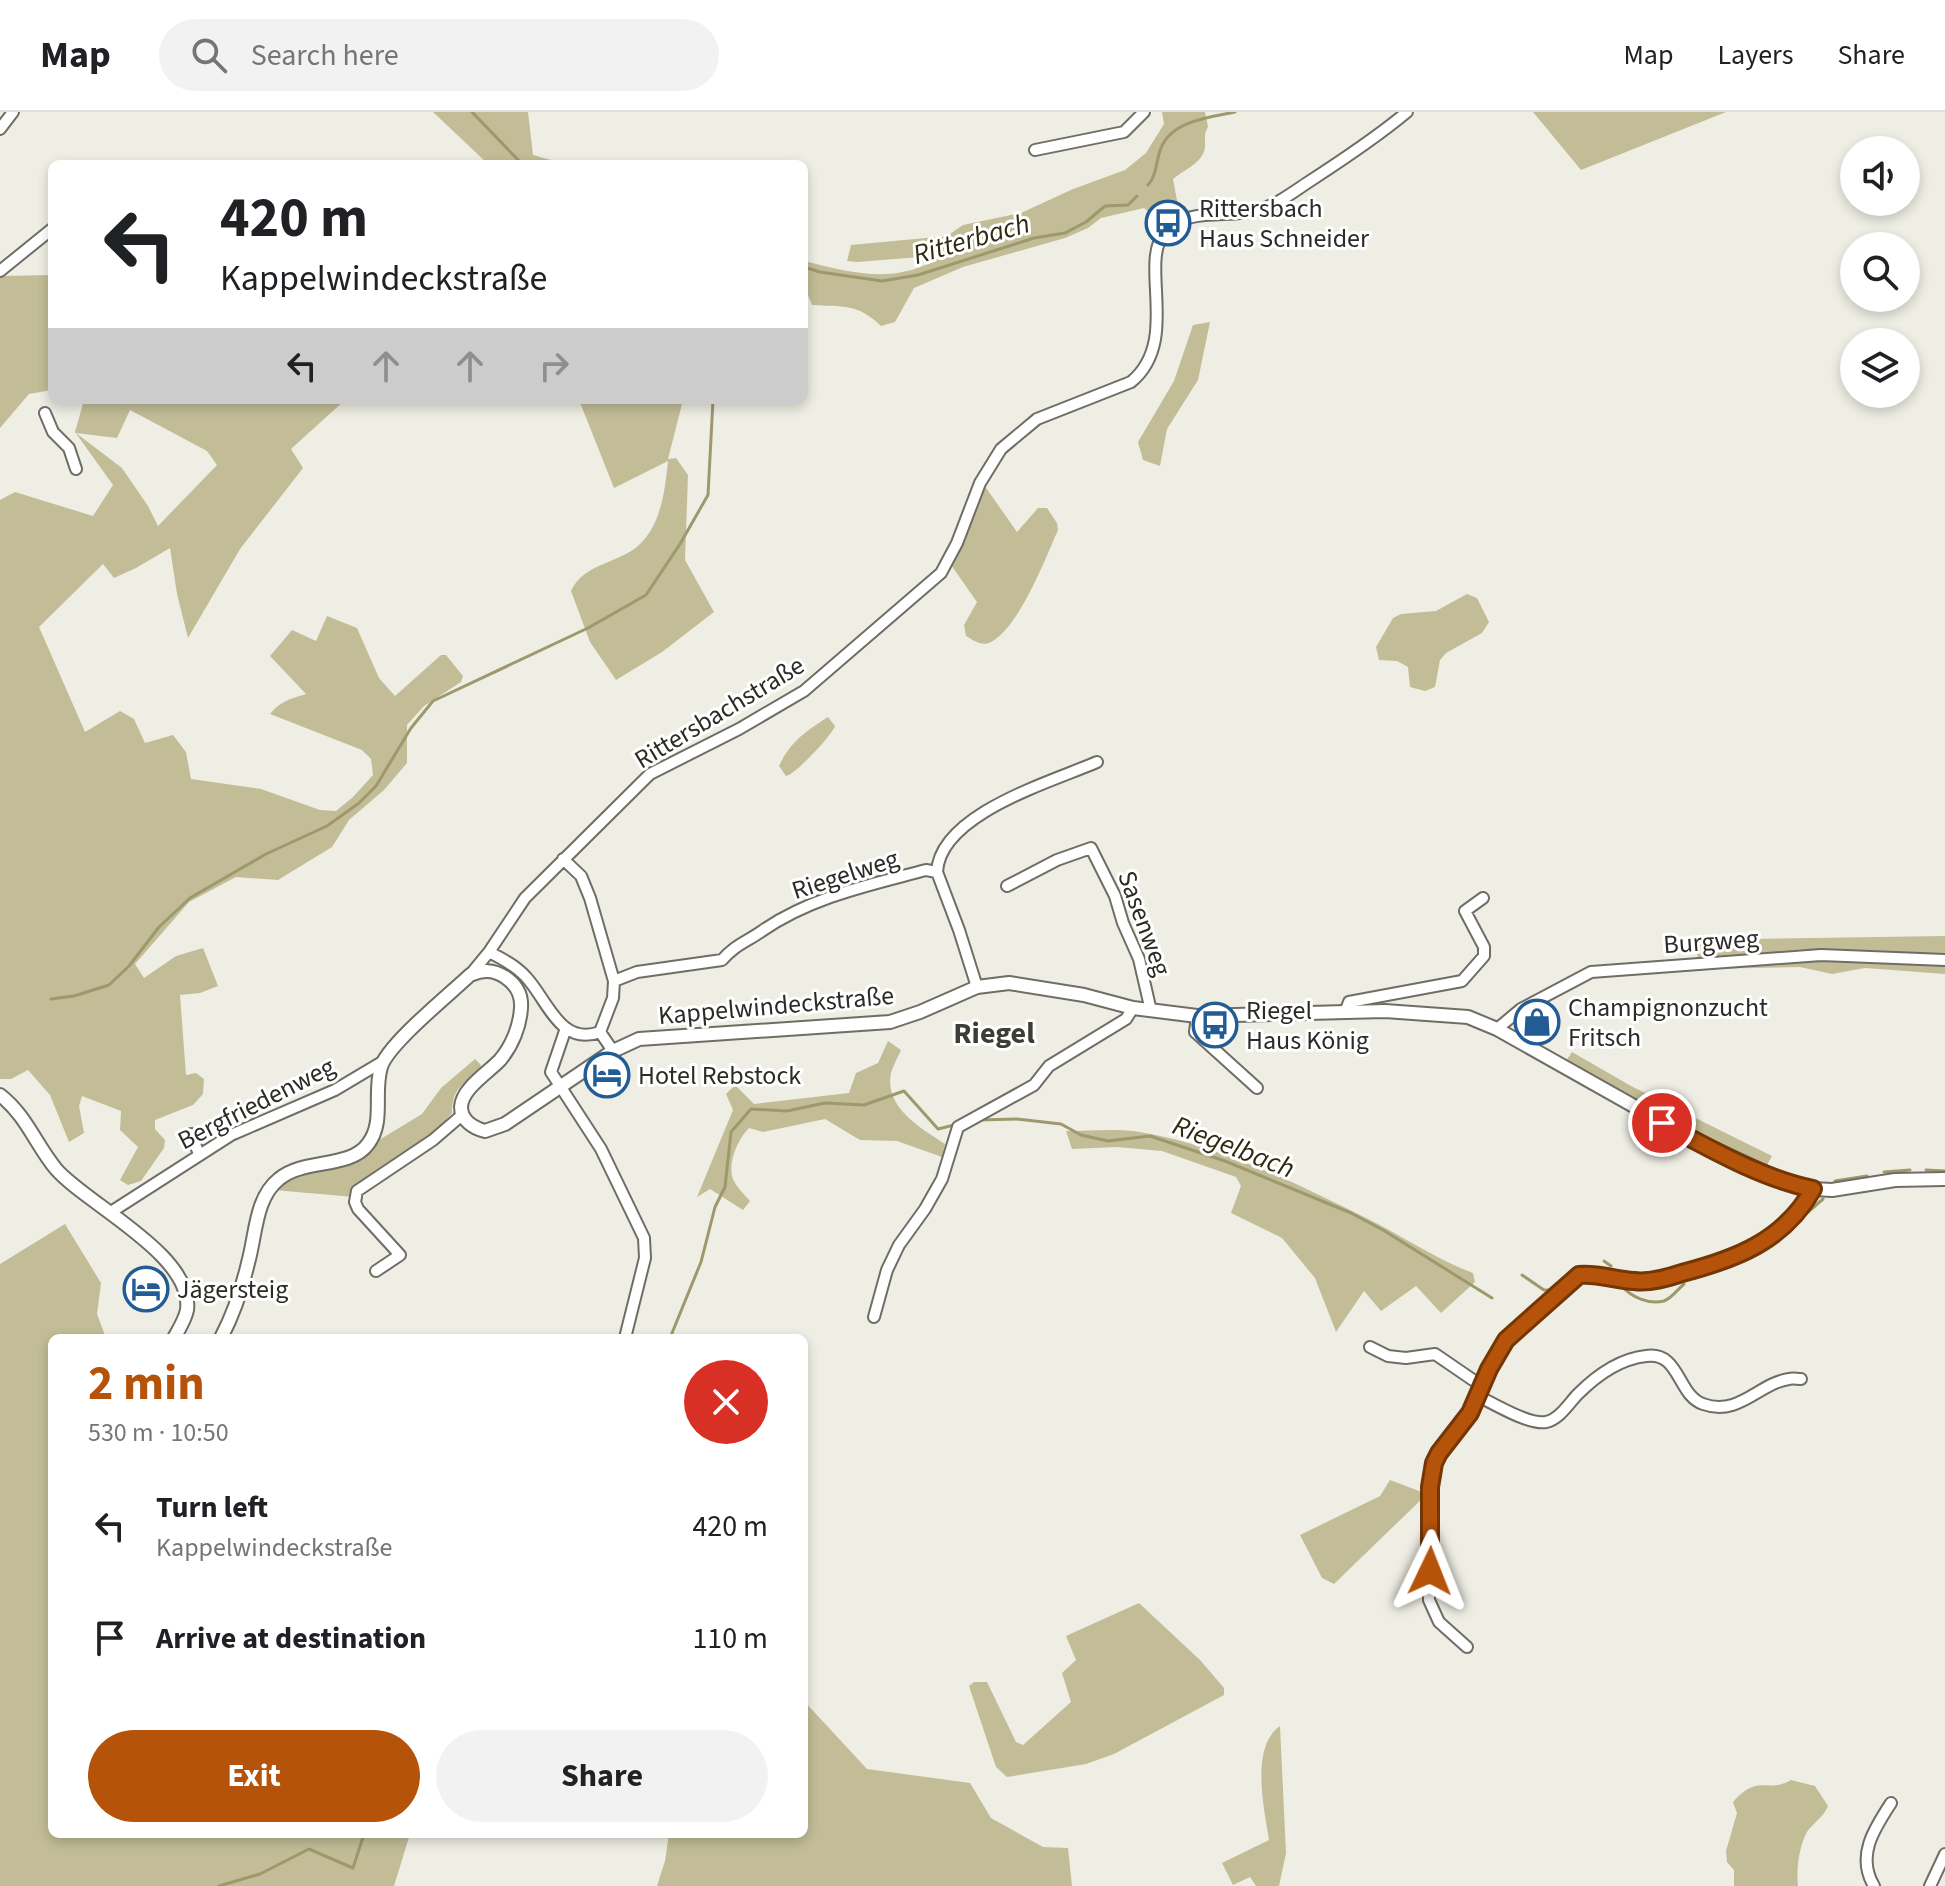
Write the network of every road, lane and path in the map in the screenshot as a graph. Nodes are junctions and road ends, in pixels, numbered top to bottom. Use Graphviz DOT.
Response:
graph roads {
  1 [pos="13,112"];
  2 [pos="1144,112"];
  3 [pos="1407,112"];
  4 [pos="0,129"];
  5 [pos="1035,150"];
  6 [pos="48,232"];
  7 [pos="0,271"];
  8 [pos="45,413"];
  9 [pos="76,469"];
  10 [pos="1097,762"];
  11 [pos="563,859"];
  12 [pos="937,872"];
  13 [pos="1007,886"];
  14 [pos="1483,898"];
  15 [pos="489,952"];
  16 [pos="1945,960"];
  17 [pos="470,975"];
  18 [pos="614,981"];
  19 [pos="977,987"];
  20 [pos="1133,1008"];
  21 [pos="1346,1010"];
  22 [pos="1151,1011"];
  23 [pos="1197,1016"];
  24 [pos="566,1028"];
  25 [pos="1497,1029"];
  26 [pos="600,1032"];
  27 [pos="613,1051"];
  28 [pos="382,1062"];
  29 [pos="560,1086"];
  30 [pos="1257,1088"];
  31 [pos="0,1095"];
  32 [pos="462,1115"];
  33 [pos="191,1134"];
  34 [pos="199,1154"];
  35 [pos="1945,1179"];
  36 [pos="1813,1189"];
  37 [pos="111,1212"];
  38 [pos="376,1271"];
  39 [pos="874,1317"];
  40 [pos="176,1334"];
  41 [pos="223,1334"];
  42 [pos="626,1334"];
  43 [pos="1370,1347"];
  44 [pos="1801,1379"];
  45 [pos="1483,1382"];
  46 [pos="1478,1396"];
  47 [pos="1467,1647"];
  48 [pos="1891,1803"];
  49 [pos="1945,1854"];
  50 [pos="1874,1886"];
  51 [pos="1930,1886"];
  1 -- 4 [label="street"];
  2 -- 5 [label="street"];
  3 -- 11 [label="street, Rittersbachstraße"];
  6 -- 7 [label="street"];
  8 -- 9 [label="street"];
  10 -- 12 [label="street"];
  11 -- 15 [label="street, Rittersbachstraße"];
  11 -- 18 [label="street"];
  12 -- 18 [label="street, Riegelweg"];
  12 -- 19 [label="street, Riegelweg"];
  13 -- 22 [label="street, Sasenweg"];
  14 -- 21 [label="street"];
  15 -- 17 [label="street, Rittersbachstraße"];
  15 -- 24 [label="street"];
  16 -- 25 [label="street, Burgweg"];
  17 -- 28 [label="street"];
  17 -- 32 [label="street"];
  18 -- 26 [label="street"];
  19 -- 20 [label="street, Kappelwindeckstraße"];
  19 -- 27 [label="street, Kappelwindeckstraße"];
  20 -- 22 [label="street, Kappelwindeckstraße"];
  20 -- 39 [label="street"];
  21 -- 23 [label="street, Kappelwindeckstraße"];
  21 -- 25 [label="street, Kappelwindeckstraße"];
  22 -- 23 [label="street, Kappelwindeckstraße"];
  23 -- 30 [label="street"];
  24 -- 26 [label="street"];
  24 -- 29 [label="street"];
  25 -- 36 [label="street, Kappelwindeckstraße"];
  26 -- 27 [label="street"];
  27 -- 29 [label="street, Kappelwindeckstraße"];
  28 -- 34 [label="street, Bergfriedenweg"];
  28 -- 41 [label="street"];
  29 -- 32 [label="street, Kappelwindeckstraße"];
  29 -- 42 [label="street"];
  31 -- 37 [label="street"];
  32 -- 38 [label="street"];
  33 -- 34 [label="street"];
  34 -- 37 [label="street, Bergfriedenweg"];
  35 -- 36 [label="street, Kappelwindeckstraße"];
  36 -- 45 [label="street"];
  37 -- 40 [label="street"];
  43 -- 45 [label="street"];
  44 -- 46 [label="street"];
  45 -- 46 [label="street"];
  46 -- 47 [label="street"];
  48 -- 50 [label="street"];
  49 -- 51 [label="street"];
}
